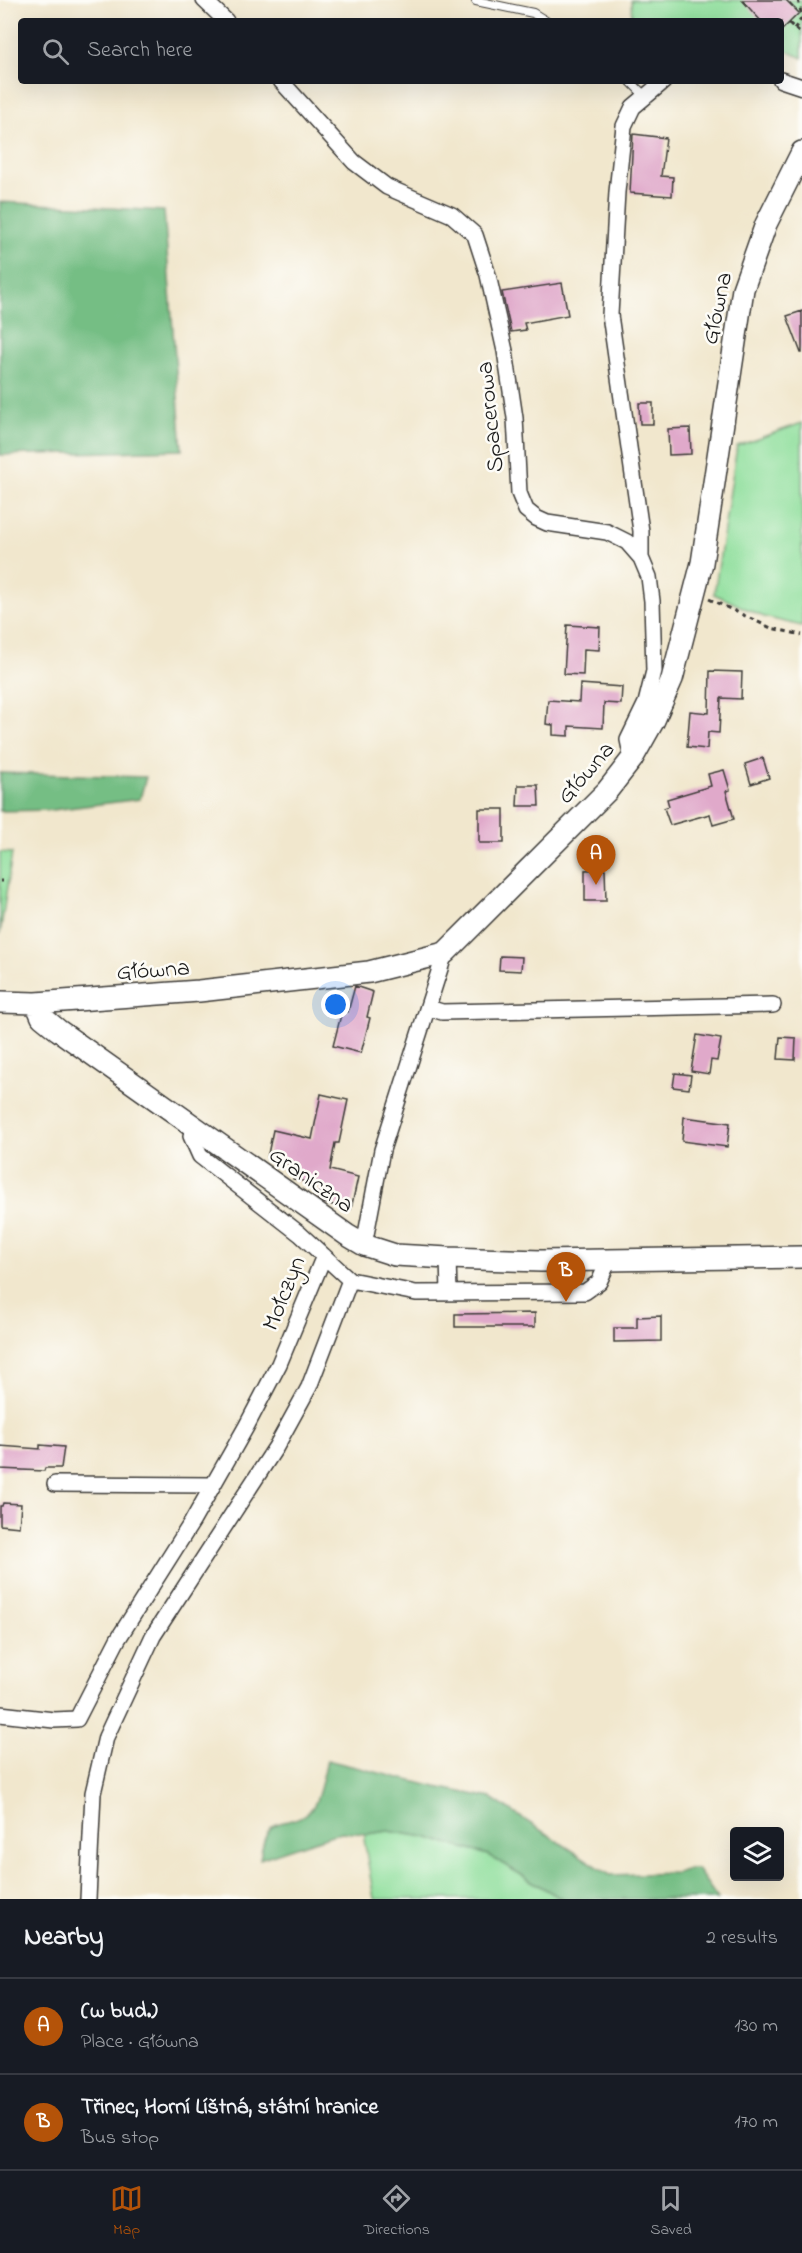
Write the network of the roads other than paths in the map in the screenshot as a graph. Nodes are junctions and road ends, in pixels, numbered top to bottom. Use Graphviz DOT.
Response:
graph roads {
  1 [pos="204,0"];
  2 [pos="476,1"];
  3 [pos="223,18"];
  4 [pos="541,18"];
  5 [pos="784,81"];
  6 [pos="284,84"];
  7 [pos="633,84"];
  8 [pos="660,84"];
  9 [pos="802,87"];
  10 [pos="645,96"];
  11 [pos="802,152"];
  12 [pos="641,558"];
  13 [pos="632,759"];
  14 [pos="445,953"];
  15 [pos="0,1002"];
  16 [pos="36,1003"];
  17 [pos="773,1005"];
  18 [pos="429,1008"];
  19 [pos="194,1126"];
  20 [pos="364,1245"];
  21 [pos="324,1256"];
  22 [pos="802,1257"];
  23 [pos="448,1258"];
  24 [pos="609,1260"];
  25 [pos="350,1280"];
  26 [pos="449,1292"];
  27 [pos="55,1484"];
  28 [pos="213,1485"];
  29 [pos="0,1714"];
  30 [pos="88,1899"];
  1 -- 3 [label="street"];
  2 -- 4 [label="lane"];
  5 -- 9 [label="street"];
  6 -- 12 [label="street, Spacerowa"];
  7 -- 10 [label="lane"];
  8 -- 10 [label="street"];
  10 -- 12 [label="street"];
  11 -- 13 [label="street, Główna"];
  12 -- 13 [label="street, Spacerowa"];
  13 -- 14 [label="street, Główna"];
  14 -- 16 [label="street, Główna"];
  14 -- 18 [label="street, Graniczna"];
  15 -- 16 [label="street, Główna"];
  16 -- 19 [label="street, Graniczna"];
  17 -- 18 [label="street"];
  18 -- 20 [label="street, Graniczna"];
  19 -- 20 [label="street, Graniczna"];
  19 -- 21 [label="street, Mołczyn"];
  20 -- 23 [label="street"];
  21 -- 25 [label="street"];
  21 -- 28 [label="street, Mołczyn"];
  22 -- 24 [label="street"];
  23 -- 24 [label="street"];
  23 -- 26 [label="street"];
  24 -- 26 [label="street"];
  25 -- 26 [label="street"];
  25 -- 30 [label="street"];
  27 -- 28 [label="street"];
  28 -- 29 [label="street, Mołczyn"];
}
